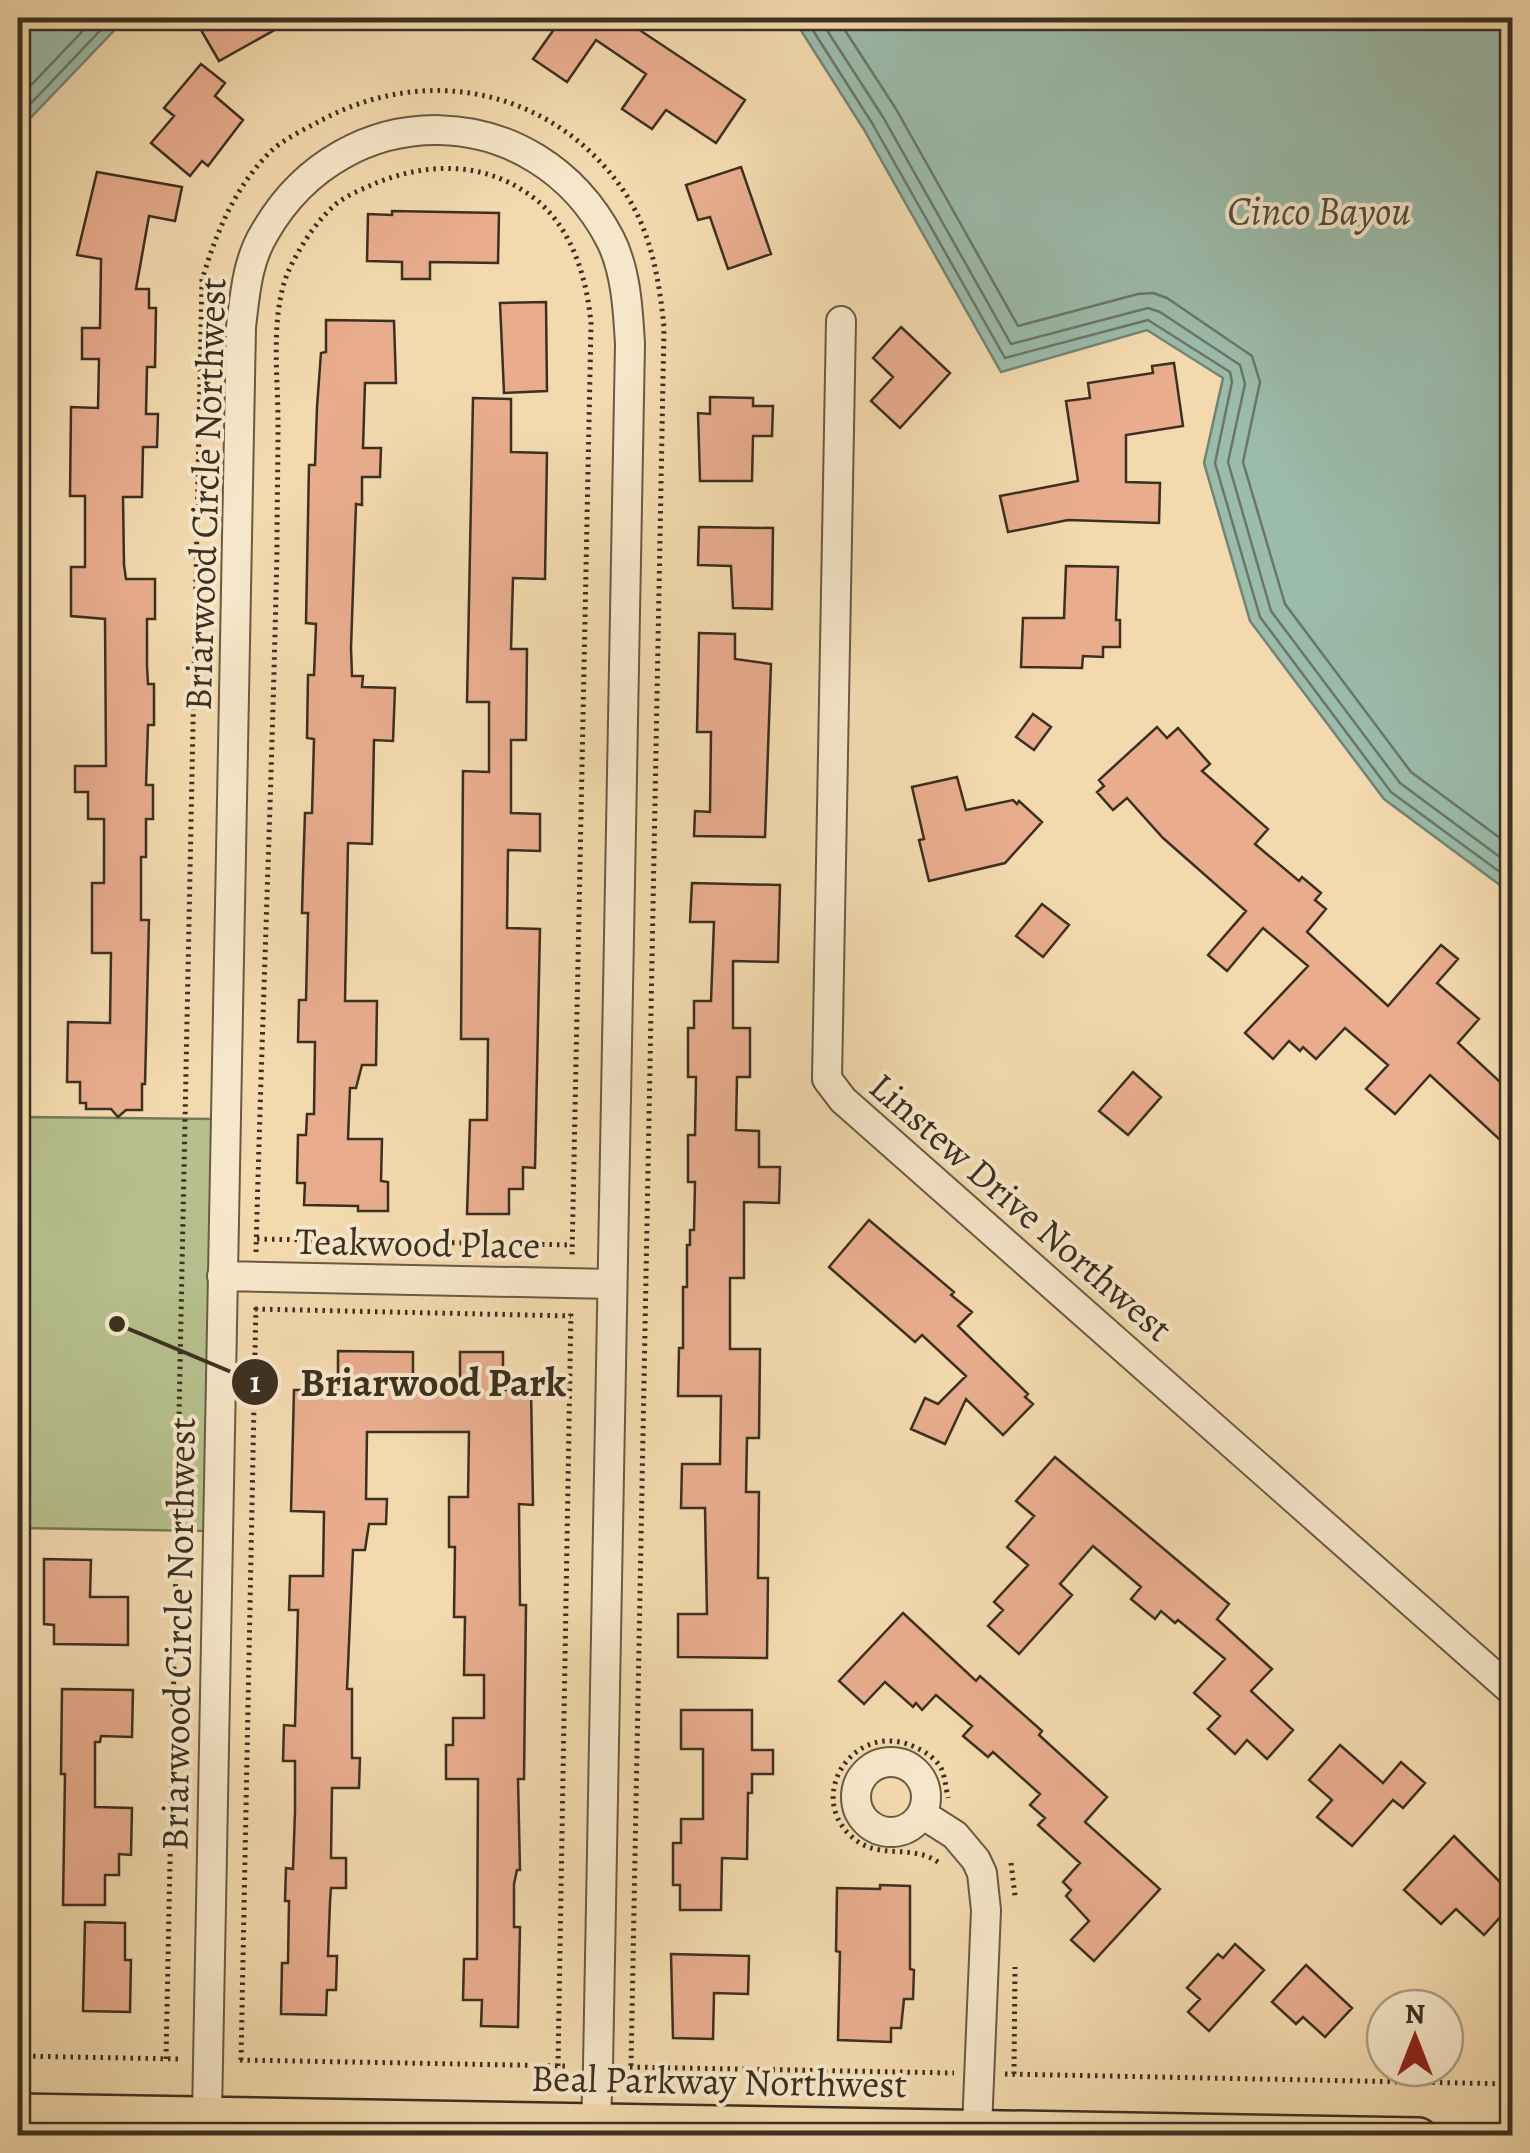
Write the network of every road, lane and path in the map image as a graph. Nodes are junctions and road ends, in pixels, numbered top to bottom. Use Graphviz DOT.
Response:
graph roads {
  1 [pos="841,321"];
  2 [pos="257,1240"];
  3 [pos="572,1245"];
  4 [pos="222,1276"];
  5 [pos="256,1277"];
  6 [pos="571,1283"];
  7 [pos="612,1284"];
  8 [pos="256,1308"];
  9 [pos="571,1316"];
  10 [pos="1512,1690"];
  11 [pos="950,1806"];
  12 [pos="922,1814"];
  13 [pos="1005,1849"];
  14 [pos="947,1868"];
  15 [pos="1015,1902"];
  16 [pos="1014,1960"];
  17 [pos="18,2056"];
  18 [pos="166,2058"];
  19 [pos="208,2060"];
  20 [pos="242,2060"];
  21 [pos="949,2060"];
  22 [pos="558,2066"];
  23 [pos="598,2066"];
  24 [pos="632,2067"];
  25 [pos="948,2073"];
  26 [pos="979,2073"];
  27 [pos="1014,2074"];
  28 [pos="1512,2084"];
  29 [pos="18,2112"];
  30 [pos="207,2115"];
  31 [pos="977,2128"];
  32 [pos="594,2129"];
  33 [pos="1404,2135"];
  34 [pos="1419,2136"];
  1 -- 10 [label="street, Linstew Drive Northwest"];
  2 -- 3 [label="path"];
  2 -- 3 [label="path"];
  2 -- 5 [label="path"];
  3 -- 6 [label="path"];
  4 -- 5 [label="street, Teakwood Place"];
  4 -- 7 [label="street, Briarwood Circle Northwest"];
  4 -- 19 [label="street, Briarwood Circle Northwest"];
  5 -- 6 [label="street, Teakwood Place"];
  5 -- 8 [label="path"];
  6 -- 7 [label="street, Teakwood Place"];
  6 -- 9 [label="path"];
  7 -- 23 [label="street, Briarwood Circle Northwest"];
  8 -- 9 [label="path"];
  8 -- 20 [label="path"];
  9 -- 22 [label="path"];
  11 -- 14 [label="path"];
  12 -- 26 [label="street"];
  13 -- 15 [label="path"];
  16 -- 27 [label="path"];
  17 -- 18 [label="path"];
  18 -- 19 [label="path"];
  18 -- 24 [label="path"];
  19 -- 20 [label="path"];
  19 -- 30 [label="street, Briarwood Circle Northwest"];
  20 -- 22 [label="path"];
  21 -- 25 [label="path"];
  22 -- 23 [label="path"];
  23 -- 24 [label="path"];
  23 -- 32 [label="street, Briarwood Circle Northwest"];
  24 -- 25 [label="path"];
  25 -- 26 [label="path"];
  26 -- 27 [label="path"];
  26 -- 31 [label="street"];
  27 -- 28 [label="path"];
  29 -- 30 [label="main road, Beal Parkway Northwest"];
  30 -- 32 [label="main road, Beal Parkway Northwest"];
  31 -- 32 [label="main road, Beal Parkway Northwest"];
  31 -- 33 [label="main road, Beal Parkway Northwest"];
  33 -- 34 [label="main road, Beal Parkway Northwest"];
}
